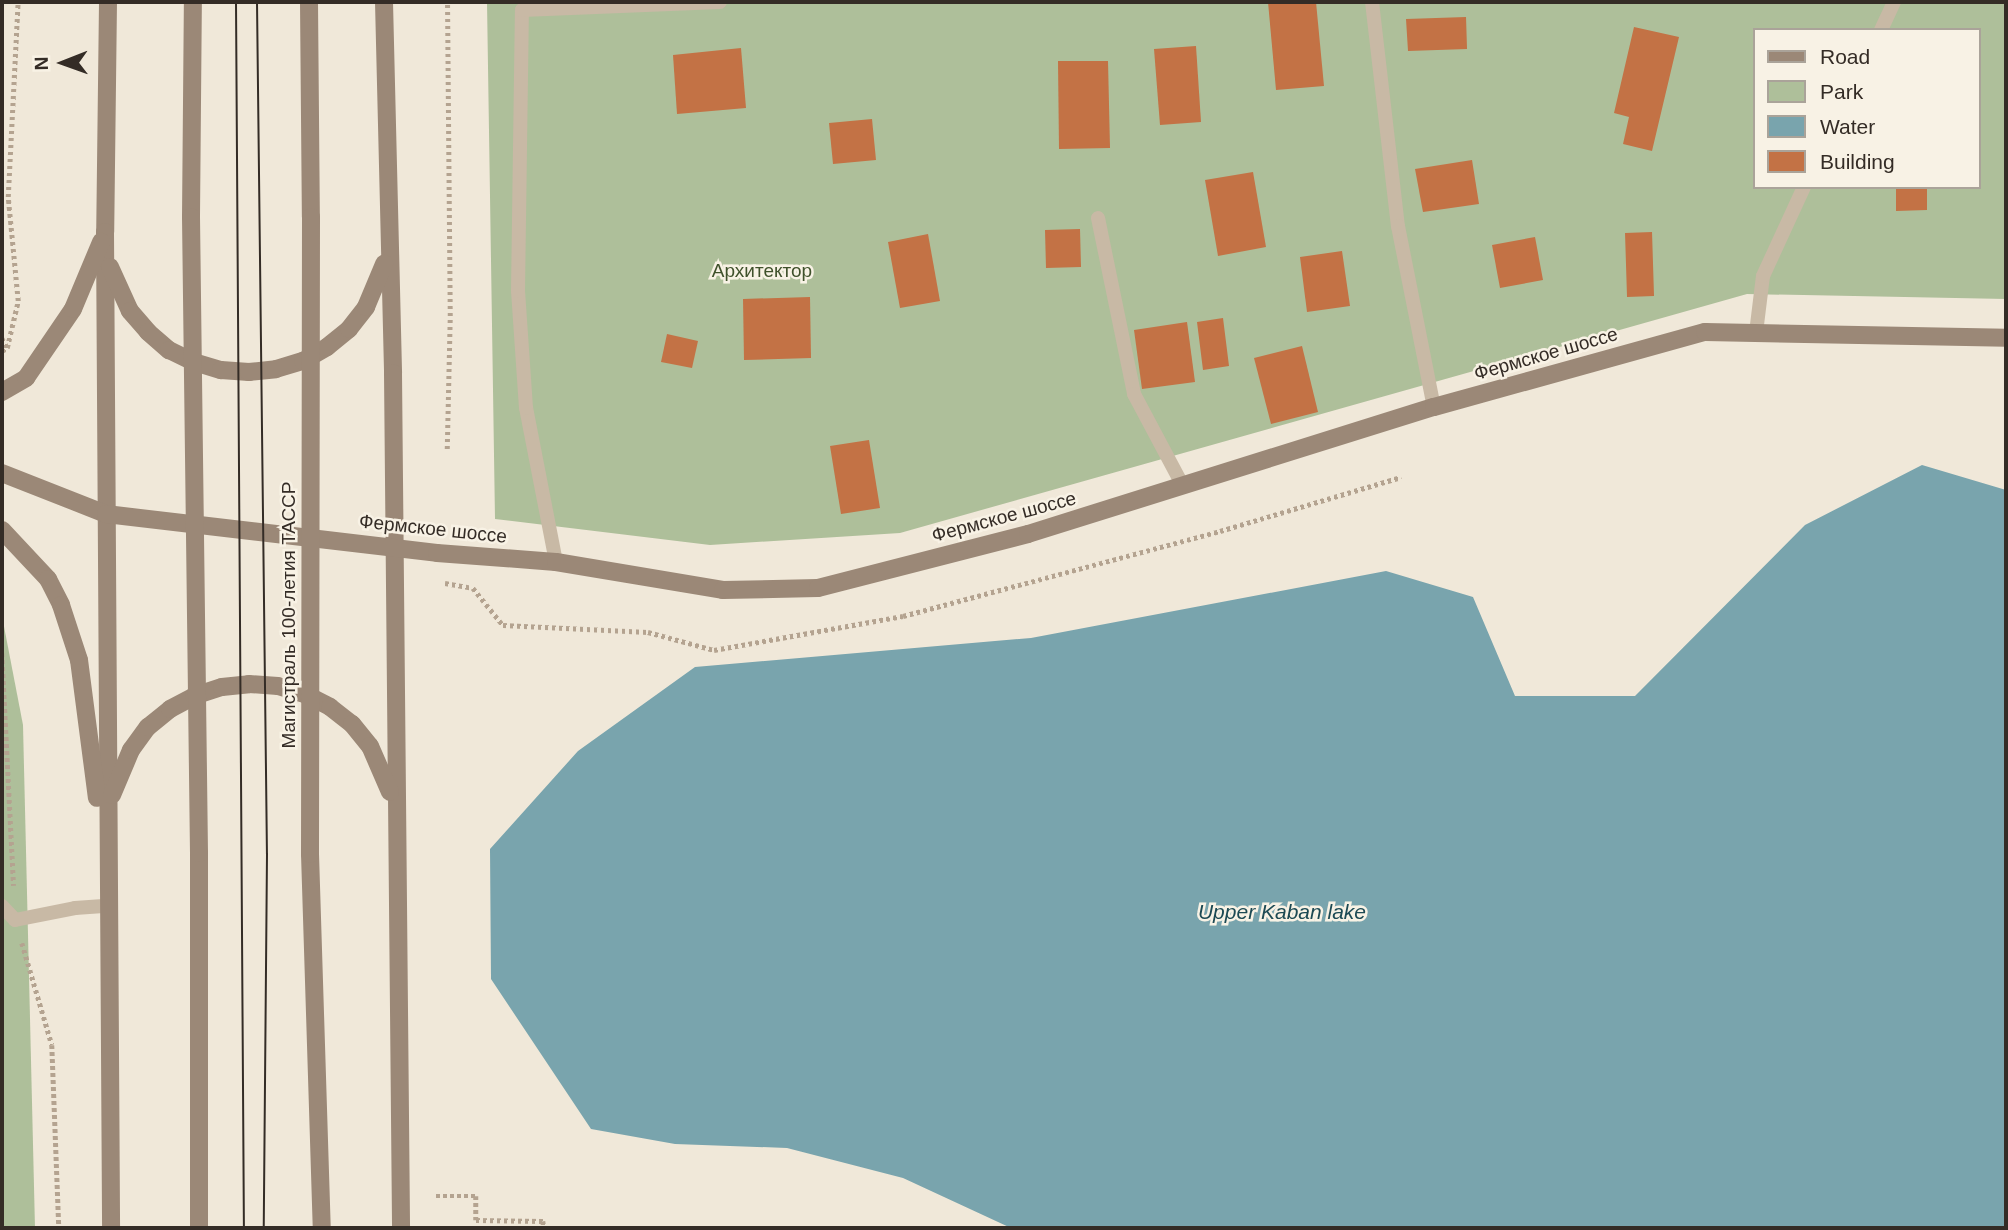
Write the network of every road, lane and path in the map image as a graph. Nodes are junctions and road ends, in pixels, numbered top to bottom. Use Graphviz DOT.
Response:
graph roads {
  1 [pos="18,2"];
  2 [pos="108,2"];
  3 [pos="193,2"];
  4 [pos="309,2"];
  5 [pos="384,2"];
  6 [pos="447,2"];
  7 [pos="720,2"];
  8 [pos="1371,2"];
  9 [pos="1894,2"];
  10 [pos="1882,28"];
  11 [pos="1803,189"];
  12 [pos="1098,218"];
  13 [pos="388,228"];
  14 [pos="105,232"];
  15 [pos="1756,333"];
  16 [pos="2,338"];
  17 [pos="2006,338"];
  18 [pos="4,349"];
  19 [pos="2,392"];
  20 [pos="1434,407"];
  21 [pos="447,449"];
  22 [pos="2,473"];
  23 [pos="1184,486"];
  24 [pos="106,514"];
  25 [pos="2,530"];
  26 [pos="394,547"];
  27 [pos="556,562"];
  28 [pos="396,826"];
  29 [pos="107,830"];
  30 [pos="107,886"];
  31 [pos="2,906"];
  32 [pos="107,906"];
  33 [pos="436,1196"];
  34 [pos="111,1228"];
  35 [pos="199,1228"];
  36 [pos="321,1228"];
  37 [pos="401,1228"];
  38 [pos="544,1228"];
  1 -- 18 [label="path"];
  2 -- 14 [label="main road"];
  3 -- 35 [label="main road, bridge"];
  4 -- 36 [label="main road, Магистраль 100-летия ТАССР, bridge"];
  5 -- 13 [label="main road"];
  6 -- 21 [label="path"];
  7 -- 27 [label="lane"];
  8 -- 20 [label="lane"];
  9 -- 10 [label="lane"];
  11 -- 15 [label="lane"];
  12 -- 23 [label="lane"];
  13 -- 14 [label="main road"];
  13 -- 26 [label="main road"];
  14 -- 19 [label="main road"];
  14 -- 24 [label="main road"];
  15 -- 17 [label="main road, Фермское шоссе"];
  15 -- 20 [label="main road, Фермское шоссе"];
  16 -- 18 [label="path"];
  20 -- 23 [label="main road, Фермское шоссе"];
  22 -- 24 [label="main road, Фермское шоссе"];
  23 -- 27 [label="main road, Фермское шоссе"];
  24 -- 26 [label="main road, Фермское шоссе"];
  24 -- 29 [label="main road"];
  25 -- 30 [label="main road"];
  26 -- 27 [label="main road, Фермское шоссе"];
  26 -- 28 [label="main road"];
  28 -- 29 [label="main road"];
  28 -- 37 [label="main road"];
  29 -- 30 [label="main road"];
  30 -- 32 [label="main road"];
  31 -- 32 [label="lane"];
  32 -- 34 [label="main road"];
  33 -- 38 [label="path"];
}
